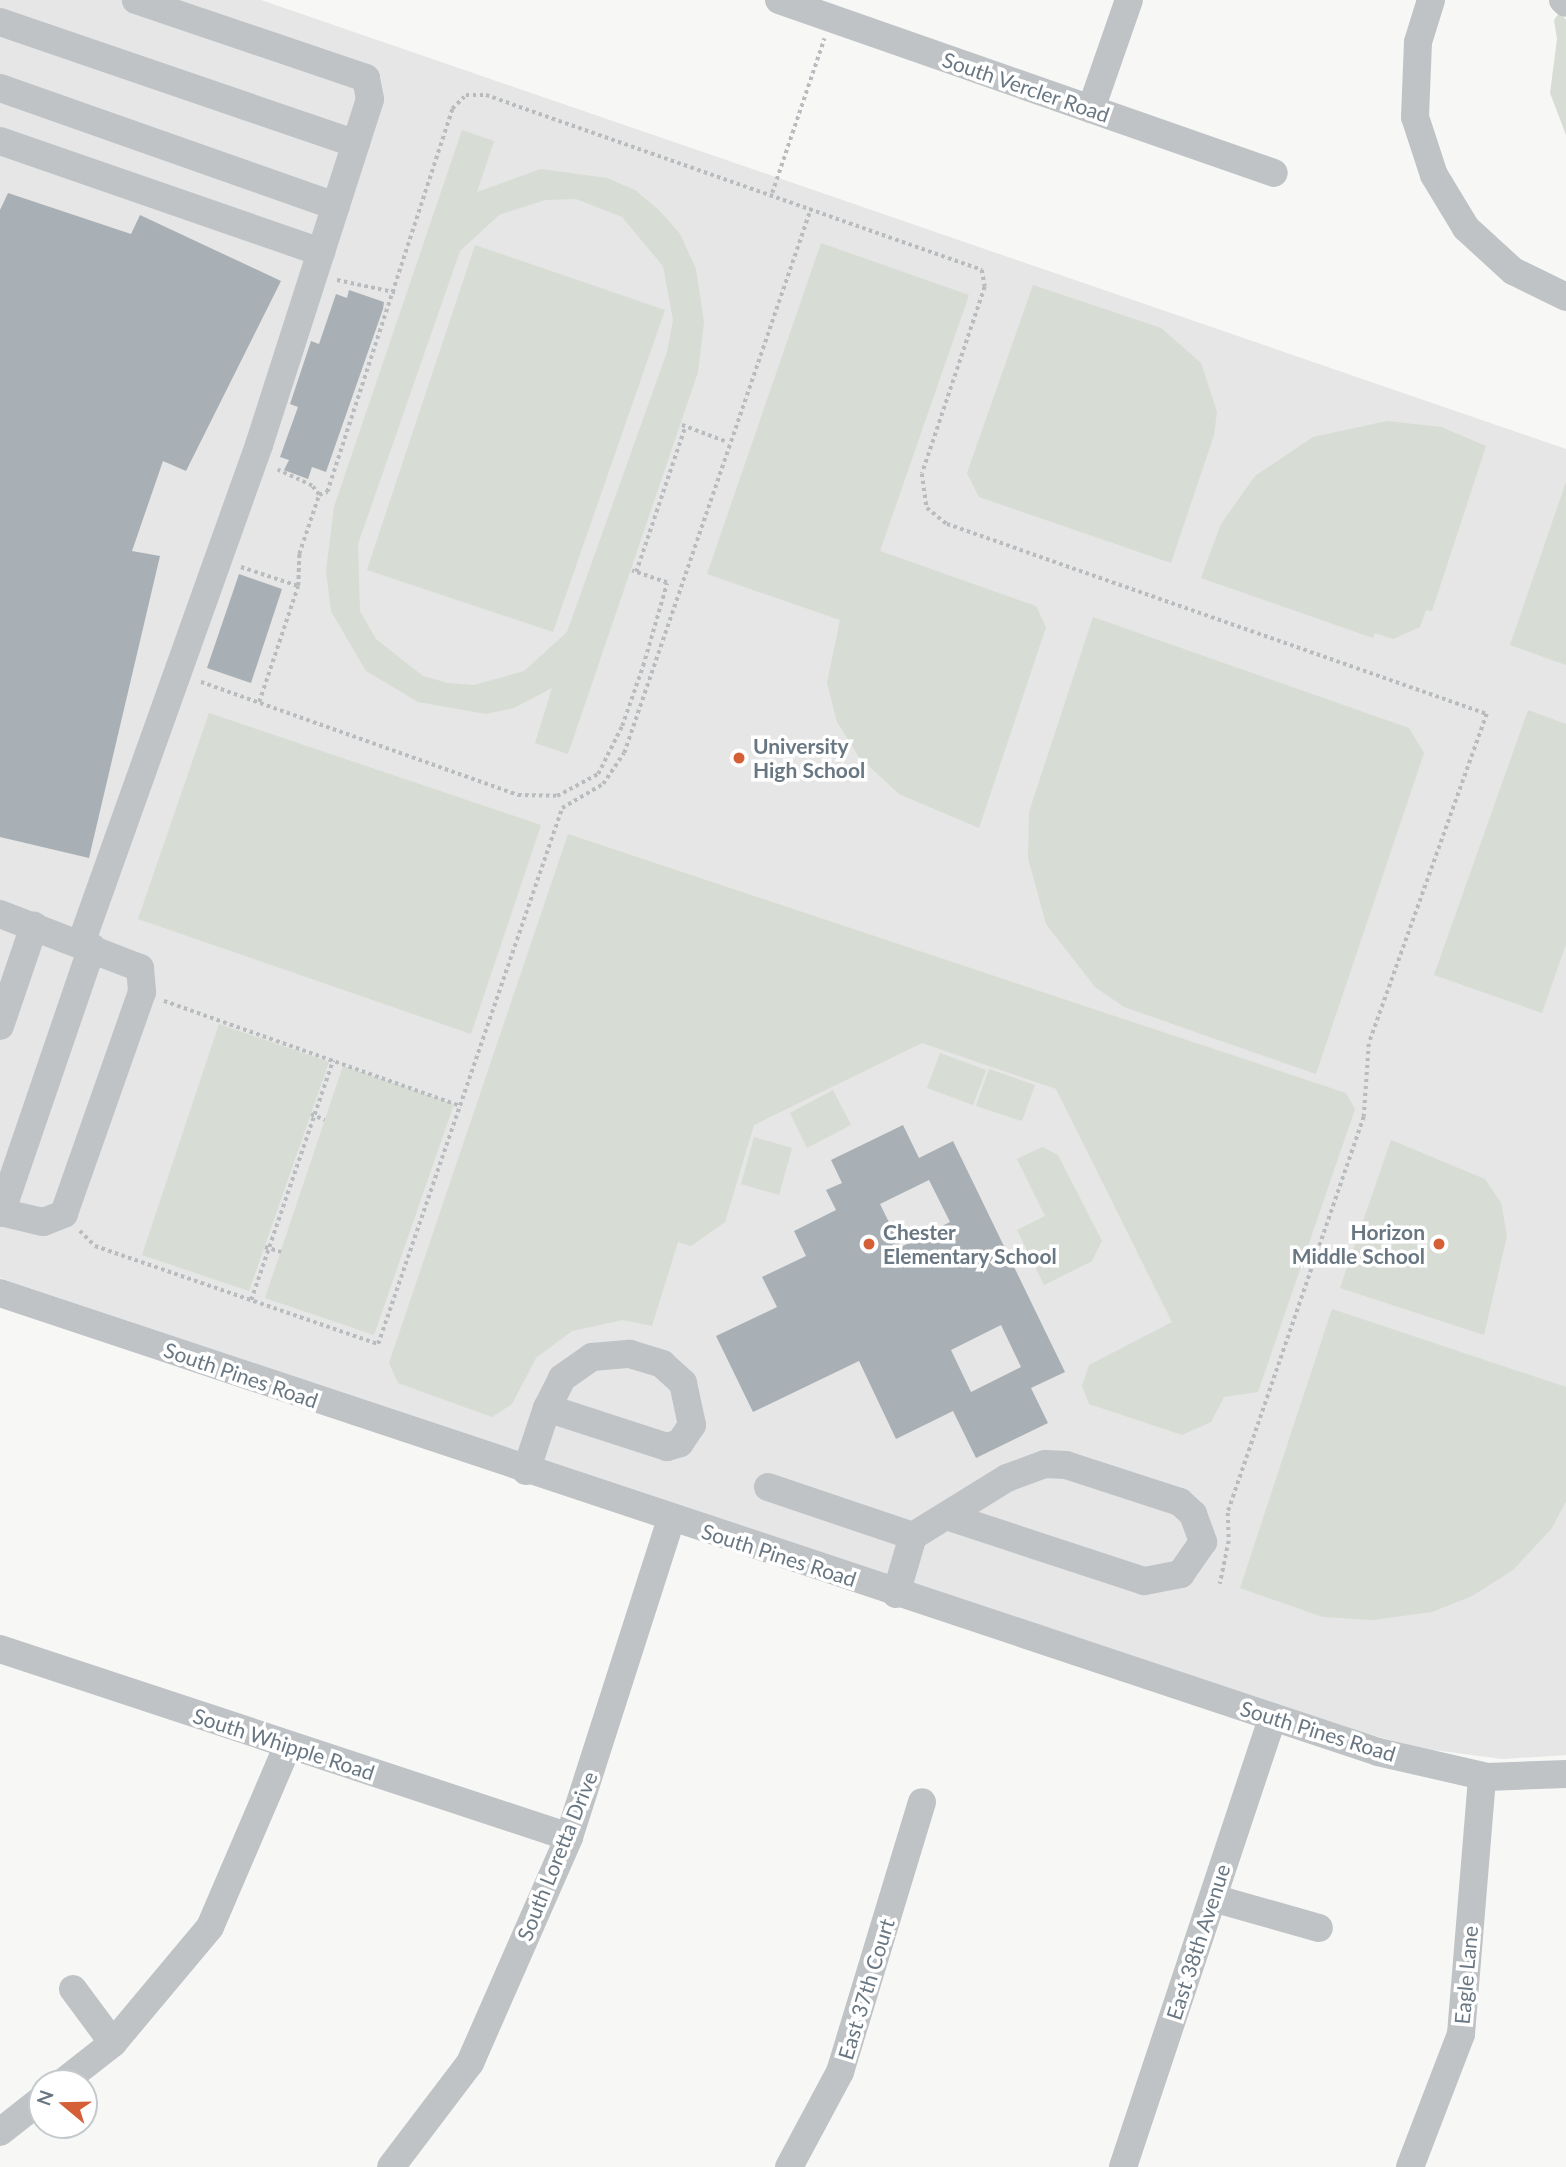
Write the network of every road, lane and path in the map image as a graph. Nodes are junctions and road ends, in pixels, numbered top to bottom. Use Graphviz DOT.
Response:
graph roads {
  1 [pos="136,0"];
  2 [pos="779,0"];
  3 [pos="1129,0"];
  4 [pos="1431,0"];
  5 [pos="828,11"];
  6 [pos="0,22"];
  7 [pos="0,88"];
  8 [pos="1091,109"];
  9 [pos="0,141"];
  10 [pos="356,144"];
  11 [pos="1274,173"];
  12 [pos="772,193"];
  13 [pos="336,206"];
  14 [pos="811,208"];
  15 [pos="318,262"];
  16 [pos="391,291"];
  17 [pos="398,293"];
  18 [pos="1566,297"];
  19 [pos="727,442"];
  20 [pos="278,471"];
  21 [pos="319,495"];
  22 [pos="219,560"];
  23 [pos="298,586"];
  24 [pos="179,674"];
  25 [pos="259,702"];
  26 [pos="0,914"];
  27 [pos="34,926"];
  28 [pos="87,945"];
  29 [pos="142,992"];
  30 [pos="0,1026"];
  31 [pos="333,1061"];
  32 [pos="461,1106"];
  33 [pos="313,1115"];
  34 [pos="325,1120"];
  35 [pos="0,1212"];
  36 [pos="64,1214"];
  37 [pos="267,1247"];
  38 [pos="281,1252"];
  39 [pos="0,1293"];
  40 [pos="251,1300"];
  41 [pos="547,1408"];
  42 [pos="526,1471"];
  43 [pos="768,1487"];
  44 [pos="949,1517"];
  45 [pos="671,1519"];
  46 [pos="913,1536"];
  47 [pos="1220,1584"];
  48 [pos="896,1594"];
  49 [pos="0,1648"];
  50 [pos="1273,1717"];
  51 [pos="288,1745"];
  52 [pos="1566,1774"];
  53 [pos="1487,1777"];
  54 [pos="922,1802"];
  55 [pos="569,1837"];
  56 [pos="1213,1898"];
  57 [pos="1319,1928"];
  58 [pos="74,1989"];
  59 [pos="113,2043"];
  60 [pos="80,2069"];
  61 [pos="28,2110"];
  62 [pos="0,2132"];
  63 [pos="391,2167"];
  64 [pos="789,2167"];
  65 [pos="1123,2167"];
  66 [pos="1410,2167"];
  1 -- 10 [label="street"];
  2 -- 5 [label="street, South Vercler Road"];
  3 -- 8 [label="street"];
  4 -- 18 [label="street"];
  5 -- 8 [label="street, South Vercler Road"];
  5 -- 12 [label="path"];
  6 -- 10 [label="street"];
  7 -- 13 [label="street"];
  8 -- 11 [label="street, South Vercler Road"];
  9 -- 15 [label="street"];
  10 -- 13 [label="street"];
  12 -- 14 [label="path"];
  12 -- 16 [label="path"];
  13 -- 15 [label="street"];
  14 -- 32 [label="path"];
  14 -- 47 [label="path"];
  15 -- 16 [label="path"];
  15 -- 22 [label="street"];
  16 -- 17 [label="path"];
  16 -- 21 [label="path"];
  19 -- 25 [label="path"];
  20 -- 21 [label="path"];
  21 -- 23 [label="path"];
  22 -- 23 [label="path"];
  22 -- 24 [label="street"];
  23 -- 25 [label="path"];
  24 -- 25 [label="path"];
  24 -- 28 [label="street"];
  26 -- 27 [label="street"];
  27 -- 28 [label="street"];
  27 -- 30 [label="street"];
  28 -- 29 [label="street"];
  28 -- 35 [label="street"];
  29 -- 31 [label="path"];
  29 -- 36 [label="street"];
  31 -- 32 [label="path"];
  31 -- 33 [label="path"];
  32 -- 40 [label="path"];
  33 -- 34 [label="path"];
  33 -- 37 [label="path"];
  35 -- 36 [label="street"];
  36 -- 40 [label="path"];
  37 -- 38 [label="path"];
  37 -- 40 [label="path"];
  39 -- 42 [label="street, South Pines Road"];
  41 -- 41 [label="street"];
  41 -- 42 [label="street"];
  42 -- 45 [label="street, South Pines Road"];
  43 -- 46 [label="street"];
  44 -- 44 [label="street"];
  44 -- 46 [label="street"];
  45 -- 48 [label="street, South Pines Road"];
  45 -- 55 [label="street, South Loretta Drive"];
  46 -- 48 [label="street"];
  48 -- 50 [label="street, South Pines Road"];
  49 -- 51 [label="street, South Whipple Road"];
  50 -- 53 [label="street, South Pines Road"];
  50 -- 56 [label="street, East 38th Avenue"];
  51 -- 55 [label="street, South Whipple Road"];
  51 -- 59 [label="street"];
  52 -- 53 [label="street, South Pines Road"];
  53 -- 66 [label="street, Eagle Lane"];
  54 -- 64 [label="street, East 37th Court"];
  55 -- 63 [label="street, South Loretta Drive"];
  56 -- 57 [label="street"];
  56 -- 65 [label="street, East 38th Avenue"];
  58 -- 59 [label="street"];
  59 -- 60 [label="street"];
  61 -- 62 [label="street"];
}
